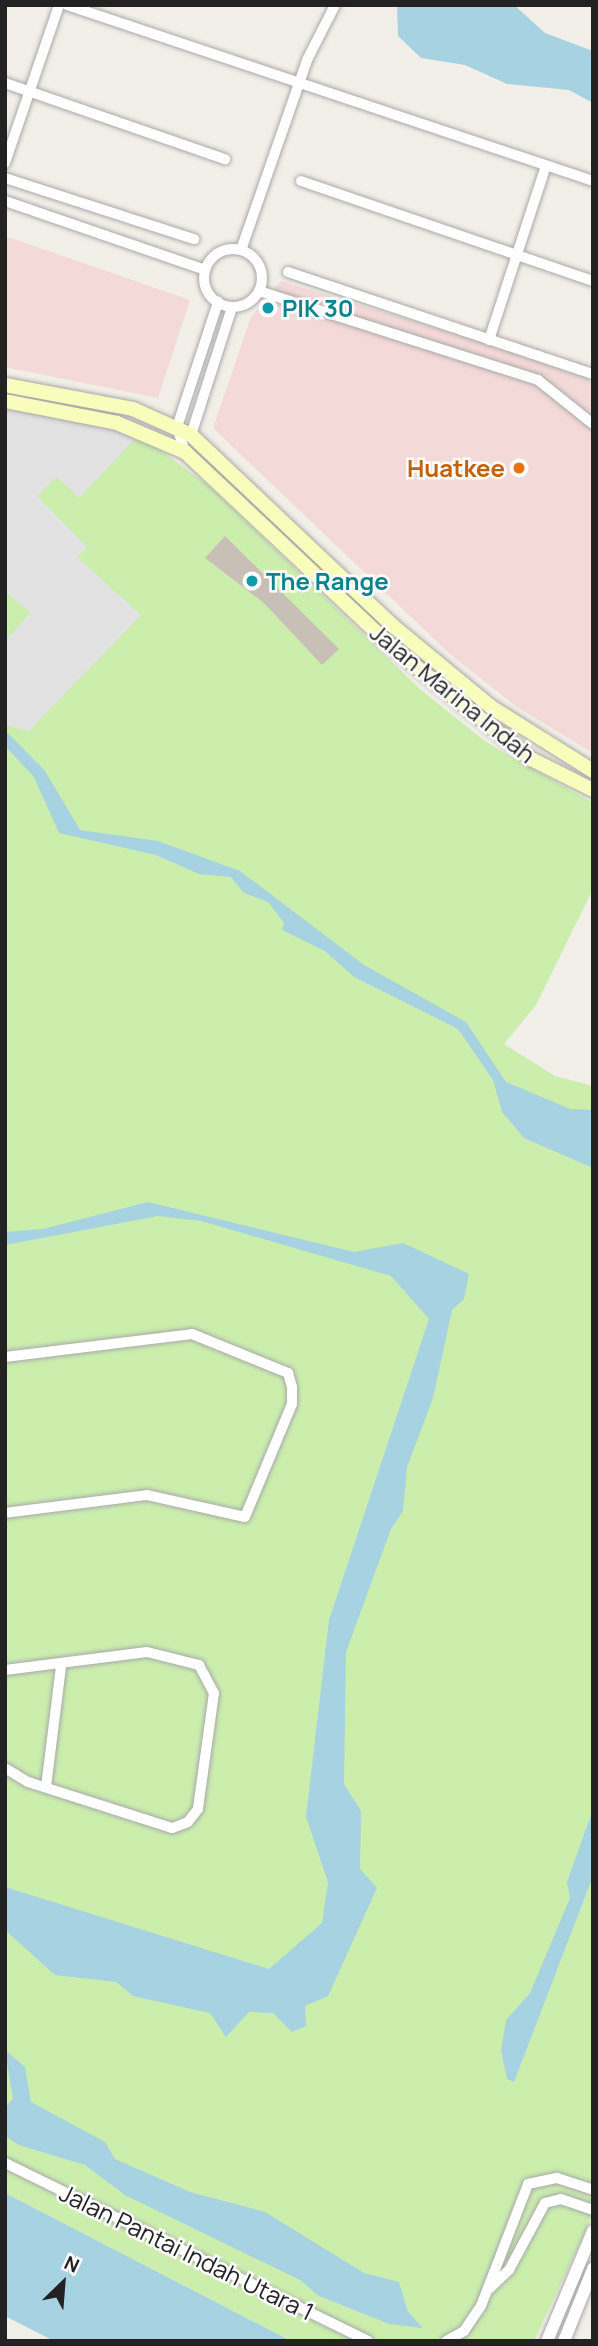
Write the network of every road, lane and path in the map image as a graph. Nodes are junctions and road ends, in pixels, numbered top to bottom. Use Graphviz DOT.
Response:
graph roads {
  1 [pos="59,5"];
  2 [pos="67,5"];
  3 [pos="335,5"];
  4 [pos="299,82"];
  5 [pos="5,83"];
  6 [pos="29,92"];
  7 [pos="225,159"];
  8 [pos="5,163"];
  9 [pos="546,166"];
  10 [pos="5,178"];
  11 [pos="300,181"];
  12 [pos="593,181"];
  13 [pos="5,201"];
  14 [pos="194,239"];
  15 [pos="241,250"];
  16 [pos="516,256"];
  17 [pos="205,270"];
  18 [pos="288,272"];
  19 [pos="593,281"];
  20 [pos="259,292"];
  21 [pos="218,302"];
  22 [pos="232,307"];
  23 [pos="489,340"];
  24 [pos="593,374"];
  25 [pos="5,385"];
  26 [pos="5,401"];
  27 [pos="593,424"];
  28 [pos="177,427"];
  29 [pos="191,435"];
  30 [pos="185,452"];
  31 [pos="593,771"];
  32 [pos="593,790"];
  33 [pos="5,1357"];
  34 [pos="5,1513"];
  35 [pos="61,1666"];
  36 [pos="5,1670"];
  37 [pos="5,1768"];
  38 [pos="46,1787"];
  39 [pos="5,2163"];
  40 [pos="593,2190"];
  41 [pos="593,2210"];
  42 [pos="593,2231"];
  43 [pos="593,2269"];
  44 [pos="488,2289"];
  45 [pos="368,2341"];
  46 [pos="446,2341"];
  47 [pos="547,2341"];
  48 [pos="564,2341"];
  1 -- 6 [label="street"];
  2 -- 4 [label="street"];
  3 -- 4 [label="street"];
  4 -- 9 [label="street"];
  4 -- 15 [label="street"];
  5 -- 6 [label="street"];
  6 -- 7 [label="street"];
  6 -- 8 [label="street"];
  9 -- 12 [label="street"];
  9 -- 16 [label="street"];
  10 -- 14 [label="street"];
  11 -- 16 [label="street"];
  13 -- 17 [label="street"];
  15 -- 17 [label="street"];
  15 -- 20 [label="street"];
  16 -- 19 [label="street"];
  16 -- 23 [label="street"];
  17 -- 21 [label="street"];
  18 -- 23 [label="street"];
  20 -- 22 [label="street"];
  20 -- 27 [label="street"];
  21 -- 22 [label="street"];
  21 -- 28 [label="street"];
  22 -- 29 [label="street"];
  23 -- 24 [label="street"];
  25 -- 28 [label="main road, Jalan Marina Indah"];
  26 -- 30 [label="main road, Jalan Marina Indah"];
  28 -- 29 [label="main road, Jalan Marina Indah"];
  28 -- 30 [label="street"];
  29 -- 31 [label="main road, Jalan Marina Indah"];
  30 -- 32 [label="main road, Jalan Marina Indah"];
  33 -- 34 [label="street"];
  35 -- 36 [label="street"];
  35 -- 38 [label="street"];
  35 -- 38 [label="street"];
  37 -- 38 [label="street"];
  39 -- 45 [label="street, Jalan Pantai Indah Utara 1"];
  40 -- 44 [label="street"];
  41 -- 44 [label="street"];
  42 -- 47 [label="street"];
  43 -- 48 [label="street"];
  44 -- 46 [label="street"];
}
